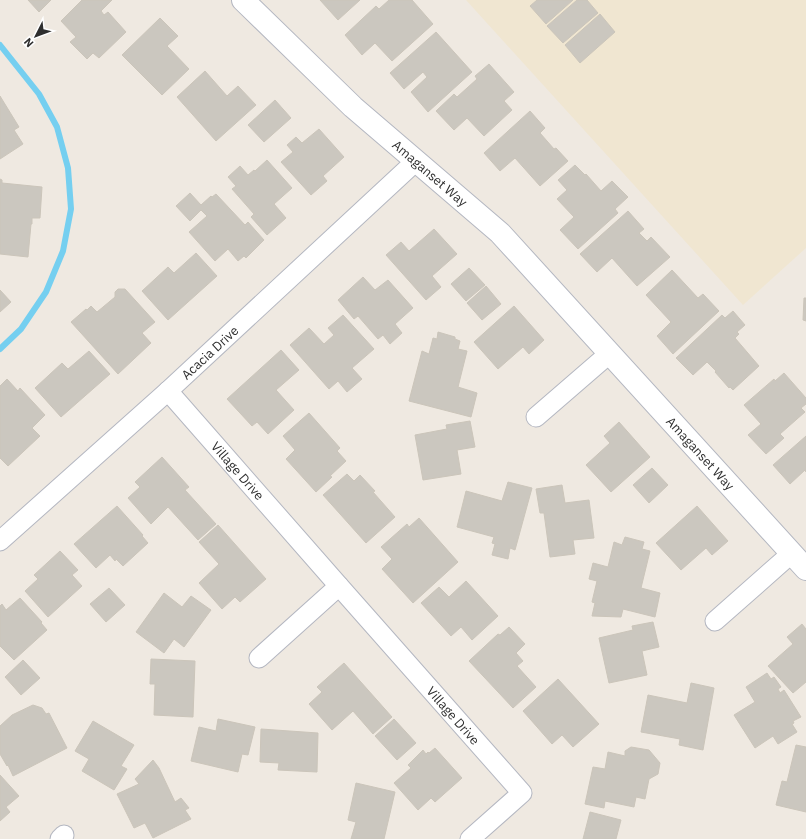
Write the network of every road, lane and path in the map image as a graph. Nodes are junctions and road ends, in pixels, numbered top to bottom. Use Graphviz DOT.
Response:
graph roads {
  1 [pos="243,0"];
  2 [pos="416,161"];
  3 [pos="610,353"];
  4 [pos="168,391"];
  5 [pos="536,417"];
  6 [pos="0,541"];
  7 [pos="799,561"];
  8 [pos="339,586"];
  9 [pos="715,621"];
  10 [pos="259,658"];
  11 [pos="470,839"];
  1 -- 2 [label="street, Amaganset Way"];
  2 -- 3 [label="street, Amaganset Way"];
  2 -- 4 [label="street, Acacia Drive"];
  3 -- 5 [label="street"];
  3 -- 7 [label="street, Amaganset Way"];
  4 -- 6 [label="street, Acacia Drive"];
  4 -- 8 [label="street, Village Drive"];
  7 -- 9 [label="street, Amaganset Way"];
  8 -- 10 [label="street"];
  8 -- 11 [label="street, Village Drive"];
}
